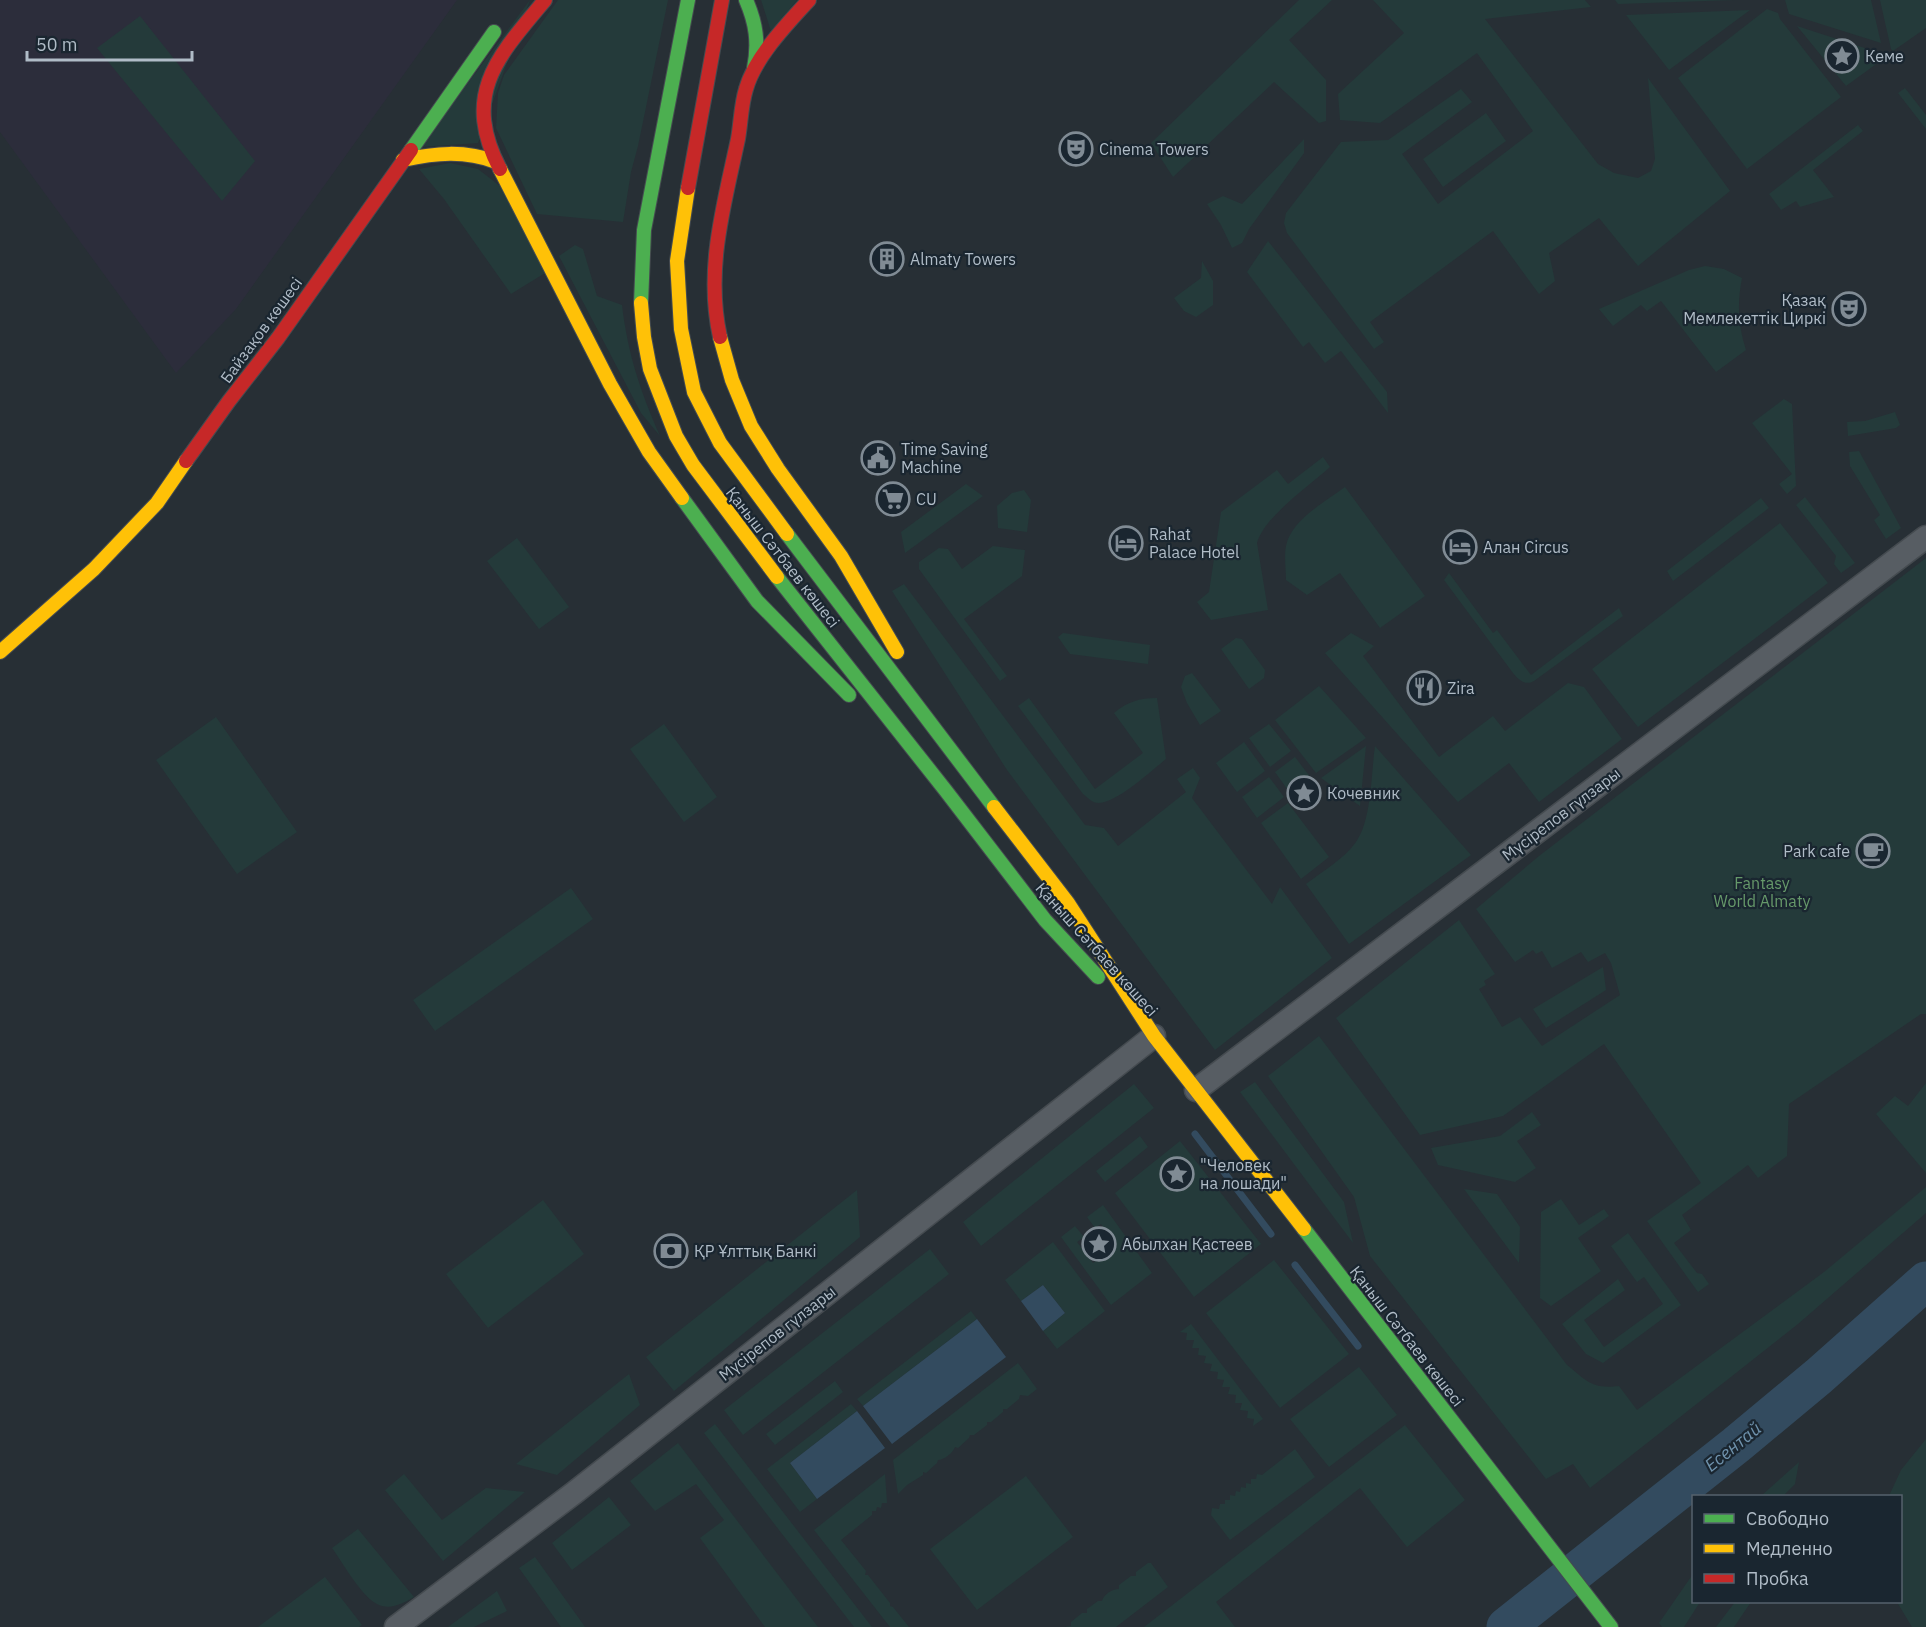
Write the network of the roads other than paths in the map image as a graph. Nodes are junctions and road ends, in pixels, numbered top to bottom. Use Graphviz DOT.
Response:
graph roads {
  1 [pos="545,0"];
  2 [pos="688,0"];
  3 [pos="722,0"];
  4 [pos="746,0"];
  5 [pos="809,0"];
  6 [pos="500,25"];
  7 [pos="753,72"];
  8 [pos="403,160"];
  9 [pos="496,162"];
  10 [pos="1926,537"];
  11 [pos="0,652"];
  12 [pos="967,772"];
  13 [pos="946,791"];
  14 [pos="1154,1036"];
  15 [pos="1196,1090"];
  16 [pos="396,1627"];
  17 [pos="1611,1627"];
  1 -- 9 [label="main road"];
  2 -- 13 [label="main road, Қаныш Сәтбаев көшесі"];
  3 -- 12 [label="main road, Қаныш Сәтбаев көшесі"];
  4 -- 7 [label="main road"];
  5 -- 7 [label="main road"];
  6 -- 8 [label="main road, Байзақов көшесі"];
  7 -- 12 [label="main road"];
  8 -- 9 [label="main road"];
  8 -- 11 [label="main road, Байзақов көшесі"];
  9 -- 13 [label="main road"];
  10 -- 15 [label="street, Мүсірепов гүлзары"];
  12 -- 14 [label="main road, Қаныш Сәтбаев көшесі"];
  13 -- 14 [label="main road, Қаныш Сәтбаев көшесі"];
  14 -- 15 [label="main road, Қаныш Сәтбаев көшесі"];
  14 -- 16 [label="street, Мүсірепов гүлзары"];
  15 -- 17 [label="main road, Қаныш Сәтбаев көшесі"];
}
